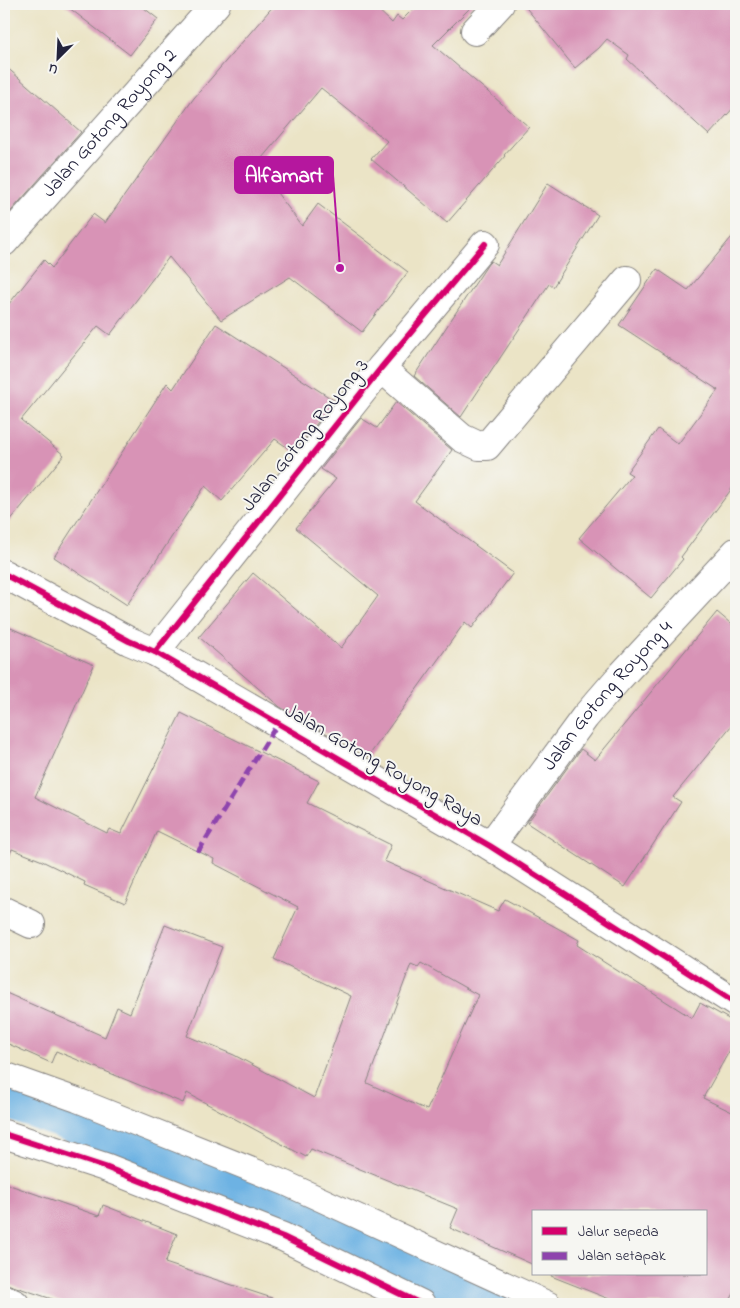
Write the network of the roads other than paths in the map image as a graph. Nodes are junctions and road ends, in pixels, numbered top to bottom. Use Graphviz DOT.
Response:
graph roads {
  1 [pos="216,4"];
  2 [pos="500,4"];
  3 [pos="475,32"];
  4 [pos="4,242"];
  5 [pos="485,244"];
  6 [pos="627,280"];
  7 [pos="381,368"];
  8 [pos="736,552"];
  9 [pos="4,574"];
  10 [pos="155,652"];
  11 [pos="490,846"];
  12 [pos="4,911"];
  13 [pos="31,924"];
  14 [pos="736,1003"];
  15 [pos="4,1074"];
  16 [pos="4,1134"];
  17 [pos="4,1299"];
  18 [pos="15,1304"];
  19 [pos="421,1304"];
  20 [pos="549,1304"];
  1 -- 4 [label="street, Jalan Gotong Royong 2"];
  2 -- 3 [label="street"];
  5 -- 7 [label="street, Jalan Gotong Royong 3"];
  6 -- 7 [label="street"];
  7 -- 10 [label="street, Jalan Gotong Royong 3"];
  8 -- 11 [label="street, Jalan Gotong Royong 4"];
  9 -- 10 [label="street, Jalan Gotong Royong Raya"];
  10 -- 11 [label="street, Jalan Gotong Royong Raya"];
  11 -- 14 [label="street, Jalan Gotong Royong Raya"];
  12 -- 13 [label="street"];
  15 -- 20 [label="lane"];
  16 -- 19 [label="street"];
  17 -- 18 [label="street"];
}
